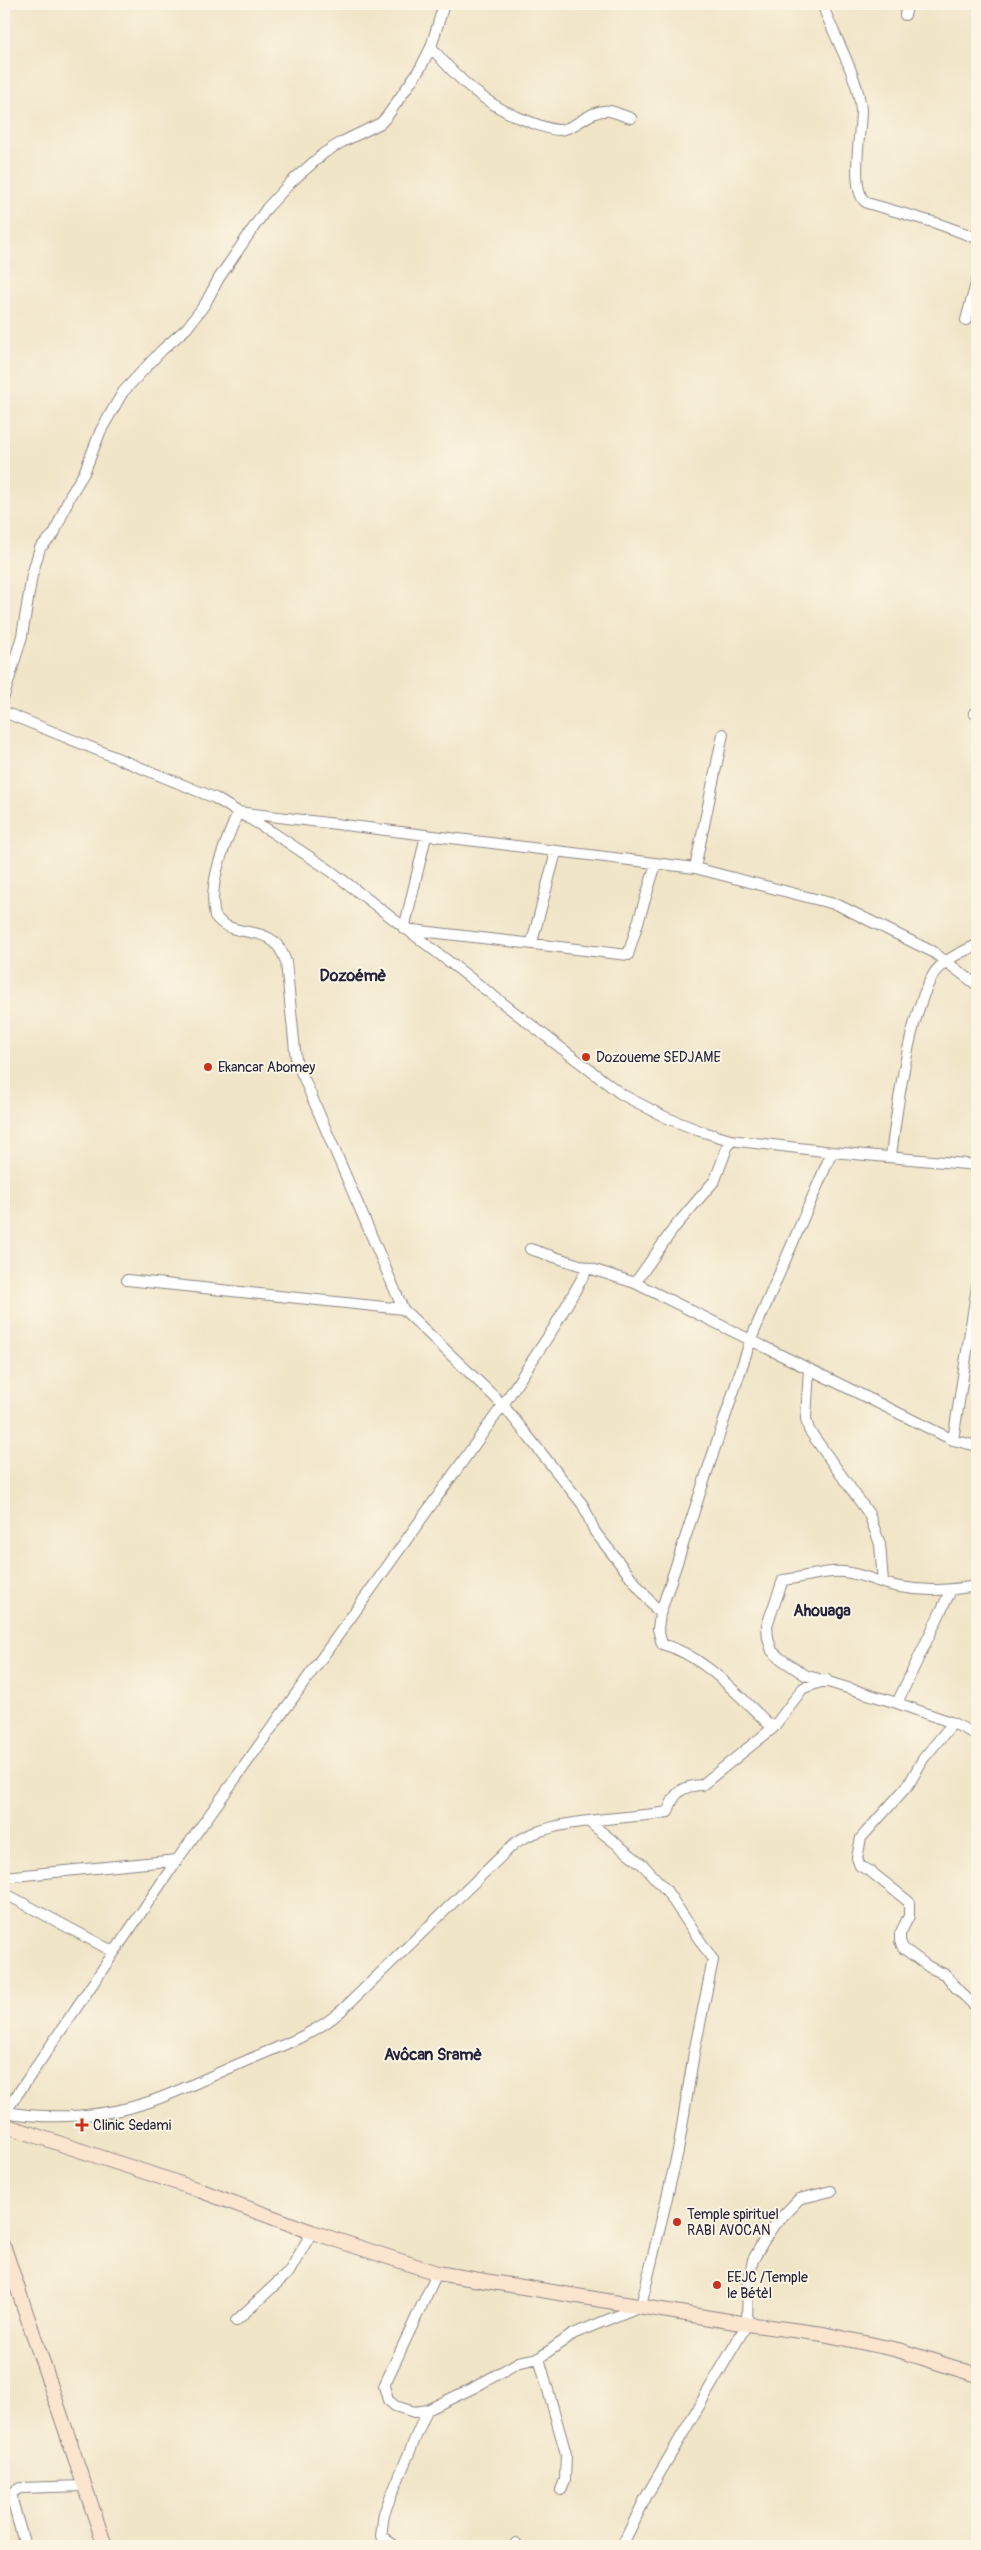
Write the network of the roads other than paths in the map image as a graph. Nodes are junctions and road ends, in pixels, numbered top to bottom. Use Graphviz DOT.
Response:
graph roads {
  1 [pos="444,4"];
  2 [pos="822,4"];
  3 [pos="908,4"];
  4 [pos="905,15"];
  5 [pos="431,47"];
  6 [pos="630,118"];
  7 [pos="977,238"];
  8 [pos="977,280"];
  9 [pos="966,320"];
  10 [pos="4,696"];
  11 [pos="4,712"];
  12 [pos="723,734"];
  13 [pos="238,812"];
  14 [pos="426,836"];
  15 [pos="556,852"];
  16 [pos="656,864"];
  17 [pos="695,868"];
  18 [pos="404,929"];
  19 [pos="532,942"];
  20 [pos="977,946"];
  21 [pos="946,961"];
  22 [pos="977,986"];
  23 [pos="730,1140"];
  24 [pos="832,1152"];
  25 [pos="891,1156"];
  26 [pos="977,1165"];
  27 [pos="530,1249"];
  28 [pos="588,1268"];
  29 [pos="127,1280"];
  30 [pos="635,1283"];
  31 [pos="977,1288"];
  32 [pos="403,1309"];
  33 [pos="751,1339"];
  34 [pos="809,1369"];
  35 [pos="503,1405"];
  36 [pos="953,1440"];
  37 [pos="977,1446"];
  38 [pos="882,1582"];
  39 [pos="977,1586"];
  40 [pos="951,1590"];
  41 [pos="660,1614"];
  42 [pos="826,1680"];
  43 [pos="897,1703"];
  44 [pos="953,1723"];
  45 [pos="773,1728"];
  46 [pos="977,1735"];
  47 [pos="589,1822"];
  48 [pos="177,1860"];
  49 [pos="4,1877"];
  50 [pos="4,1893"];
  51 [pos="114,1952"];
  52 [pos="977,2008"];
  53 [pos="4,2117"];
  54 [pos="831,2191"];
  55 [pos="312,2232"];
  56 [pos="4,2248"];
  57 [pos="437,2273"];
  58 [pos="641,2306"];
  59 [pos="236,2321"];
  60 [pos="746,2324"];
  61 [pos="539,2358"];
  62 [pos="977,2375"];
  63 [pos="427,2410"];
  64 [pos="84,2486"];
  65 [pos="561,2490"];
  66 [pos="15,2546"];
  67 [pos="25,2546"];
  68 [pos="105,2546"];
  69 [pos="395,2546"];
  70 [pos="622,2546"];
  1 -- 5 [label="street"];
  2 -- 7 [label="street"];
  3 -- 4 [label="street"];
  5 -- 6 [label="street"];
  5 -- 10 [label="street"];
  8 -- 9 [label="street"];
  11 -- 13 [label="street"];
  12 -- 17 [label="street"];
  13 -- 14 [label="street"];
  13 -- 18 [label="street"];
  13 -- 32 [label="street"];
  14 -- 15 [label="street"];
  14 -- 18 [label="street"];
  15 -- 16 [label="street"];
  15 -- 19 [label="street"];
  16 -- 17 [label="street"];
  16 -- 19 [label="street"];
  17 -- 21 [label="street"];
  18 -- 19 [label="street"];
  18 -- 23 [label="street"];
  20 -- 21 [label="street"];
  21 -- 22 [label="street"];
  21 -- 25 [label="street"];
  23 -- 24 [label="street"];
  23 -- 30 [label="street"];
  24 -- 25 [label="street"];
  24 -- 33 [label="street"];
  25 -- 26 [label="street"];
  27 -- 28 [label="street"];
  28 -- 30 [label="street"];
  28 -- 35 [label="street"];
  29 -- 32 [label="street"];
  30 -- 33 [label="street"];
  31 -- 36 [label="street"];
  32 -- 35 [label="street"];
  33 -- 34 [label="street"];
  33 -- 41 [label="street"];
  34 -- 36 [label="street"];
  34 -- 38 [label="street"];
  35 -- 41 [label="street"];
  35 -- 48 [label="street"];
  36 -- 37 [label="street"];
  38 -- 40 [label="street"];
  38 -- 42 [label="street"];
  39 -- 40 [label="street"];
  40 -- 43 [label="street"];
  41 -- 45 [label="street"];
  42 -- 43 [label="street"];
  42 -- 45 [label="street"];
  43 -- 44 [label="street"];
  44 -- 46 [label="street"];
  44 -- 52 [label="street"];
  45 -- 47 [label="street"];
  47 -- 53 [label="street"];
  47 -- 58 [label="street"];
  48 -- 49 [label="street"];
  48 -- 51 [label="street"];
  50 -- 51 [label="street"];
  51 -- 53 [label="street"];
  53 -- 55 [label="main road"];
  54 -- 60 [label="street"];
  55 -- 57 [label="main road"];
  55 -- 59 [label="street"];
  56 -- 64 [label="main road"];
  57 -- 58 [label="main road"];
  57 -- 63 [label="street"];
  58 -- 60 [label="main road"];
  58 -- 61 [label="street"];
  60 -- 62 [label="main road"];
  60 -- 70 [label="street"];
  61 -- 63 [label="street"];
  61 -- 65 [label="street"];
  63 -- 69 [label="street"];
  64 -- 67 [label="street"];
  64 -- 68 [label="main road"];
  66 -- 67 [label="street"];
}
